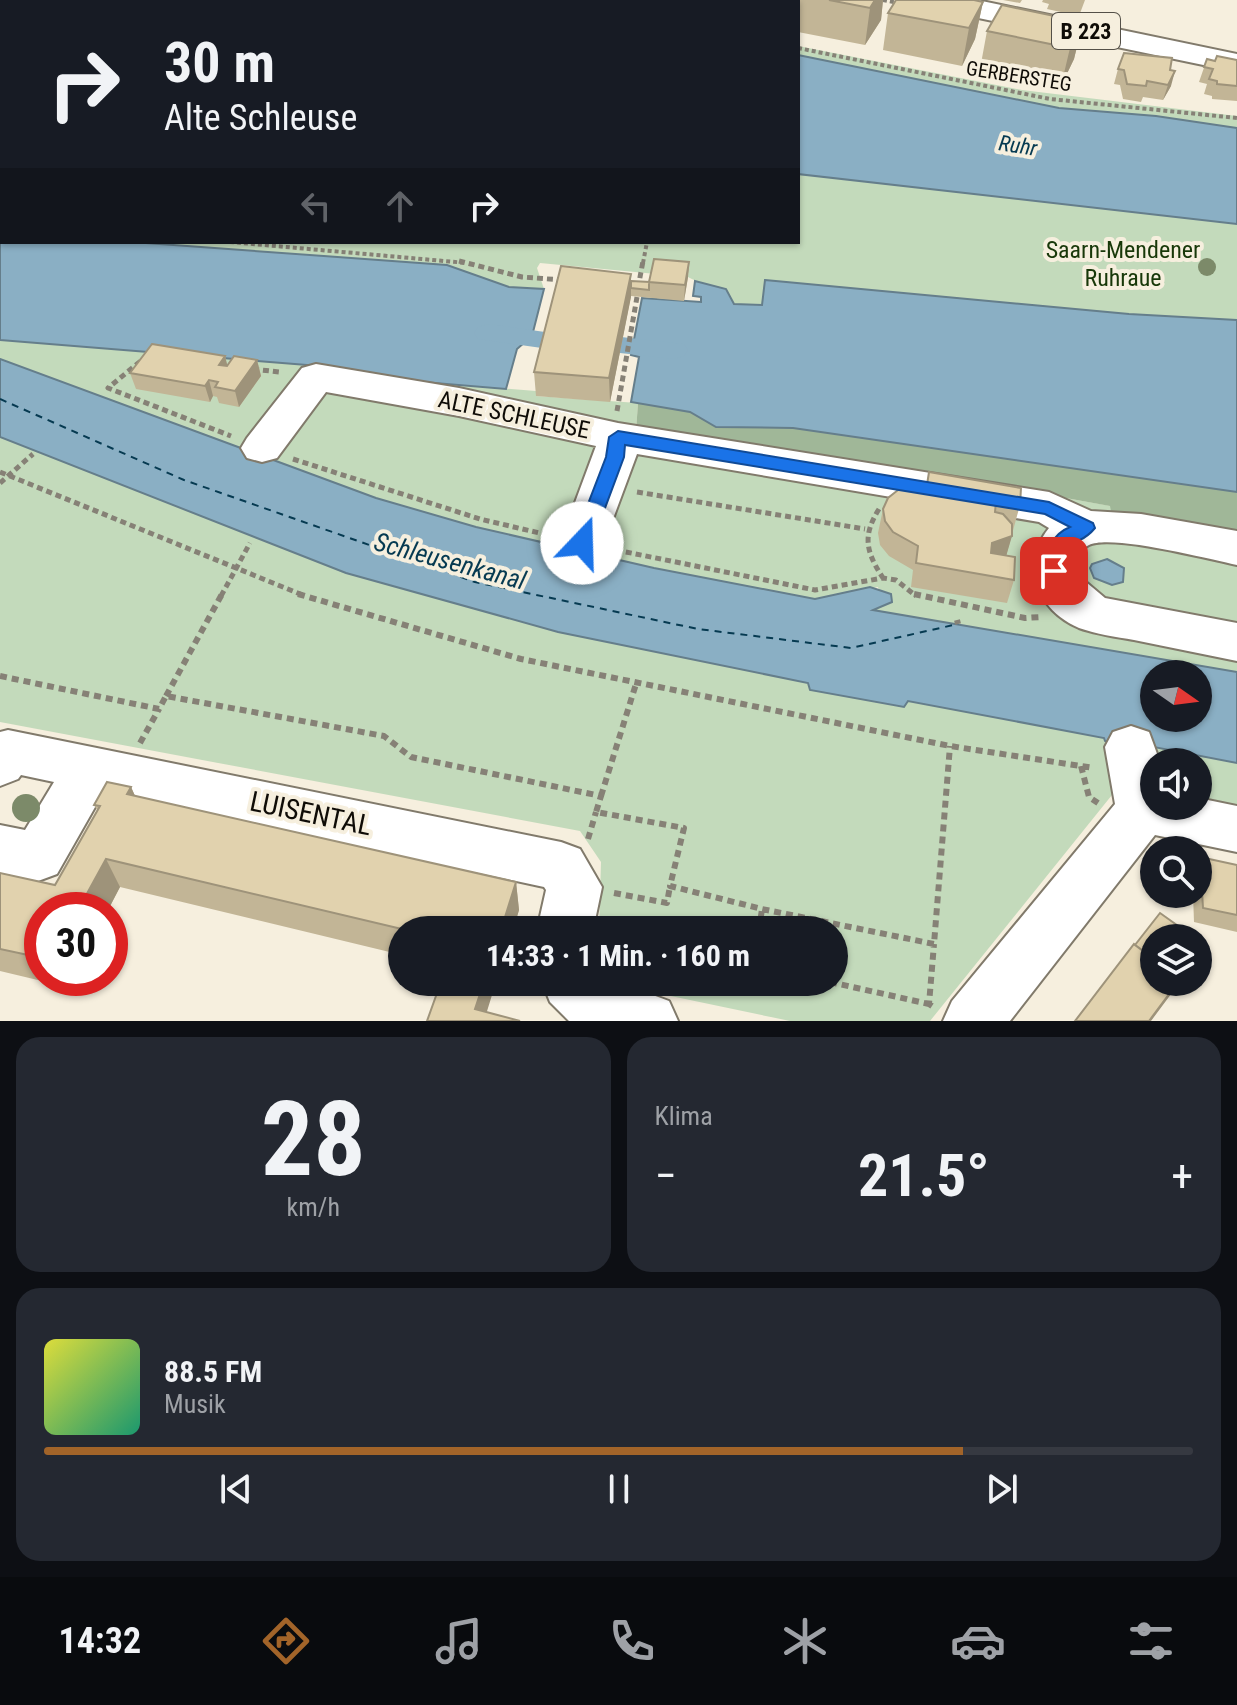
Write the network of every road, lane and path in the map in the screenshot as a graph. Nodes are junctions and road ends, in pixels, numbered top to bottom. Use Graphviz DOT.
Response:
graph roads {
  1 [pos="935,0"];
  2 [pos="800,48"];
  3 [pos="1237,63"];
  4 [pos="1237,118"];
  5 [pos="255,244"];
  6 [pos="647,244"];
  7 [pos="568,280"];
  8 [pos="631,285"];
  9 [pos="637,297"];
  10 [pos="160,357"];
  11 [pos="238,367"];
  12 [pos="316,377"];
  13 [pos="617,421"];
  14 [pos="262,448"];
  15 [pos="33,454"];
  16 [pos="3,474"];
  17 [pos="0,483"];
  18 [pos="604,486"];
  19 [pos="908,486"];
  20 [pos="1086,528"];
  21 [pos="865,529"];
  22 [pos="250,543"];
  23 [pos="582,543"];
  24 [pos="1237,548"];
  25 [pos="236,568"];
  26 [pos="883,578"];
  27 [pos="1094,614"];
  28 [pos="1237,642"];
  29 [pos="0,676"];
  30 [pos="636,684"];
  31 [pos="166,696"];
  32 [pos="950,746"];
  33 [pos="0,764"];
  34 [pos="91,767"];
  35 [pos="1136,777"];
  36 [pos="601,796"];
  37 [pos="1237,829"];
  38 [pos="0,849"];
  39 [pos="670,886"];
  40 [pos="570,908"];
  41 [pos="762,909"];
  42 [pos="761,916"];
  43 [pos="934,944"];
  44 [pos="848,987"];
  45 [pos="585,996"];
  46 [pos="948,1013"];
  47 [pos="648,1021"];
  1 -- 3 [label="street, B 223"];
  2 -- 4 [label="path, GERBERSTEG"];
  5 -- 7 [label="path"];
  6 -- 8 [label="path"];
  9 -- 13 [label="path"];
  10 -- 14 [label="path"];
  11 -- 12 [label="path"];
  12 -- 13 [label="street, ALTE SCHLEUSE"];
  12 -- 14 [label="street"];
  13 -- 18 [label="street"];
  13 -- 19 [label="street, ALTE SCHLEUSE"];
  14 -- 23 [label="path"];
  15 -- 16 [label="path"];
  16 -- 17 [label="path"];
  16 -- 25 [label="path"];
  18 -- 21 [label="path"];
  18 -- 23 [label="street"];
  19 -- 20 [label="street, ALTE SCHLEUSE"];
  19 -- 21 [label="path"];
  20 -- 24 [label="street, ALTE SCHLEUSE"];
  20 -- 27 [label="street"];
  21 -- 26 [label="path"];
  22 -- 25 [label="path"];
  23 -- 26 [label="path"];
  25 -- 30 [label="path"];
  25 -- 31 [label="path"];
  26 -- 27 [label="path"];
  27 -- 28 [label="street"];
  29 -- 31 [label="path"];
  30 -- 32 [label="path"];
  30 -- 36 [label="path"];
  31 -- 36 [label="path"];
  32 -- 35 [label="path"];
  32 -- 43 [label="path"];
  33 -- 34 [label="street, LUISENTAL"];
  34 -- 38 [label="street"];
  34 -- 40 [label="street, LUISENTAL"];
  35 -- 37 [label="street"];
  35 -- 46 [label="street"];
  36 -- 39 [label="path"];
  39 -- 40 [label="path"];
  39 -- 41 [label="path"];
  41 -- 42 [label="path"];
  41 -- 43 [label="path"];
  43 -- 46 [label="path"];
  44 -- 46 [label="path"];
  45 -- 47 [label="street"];
}
